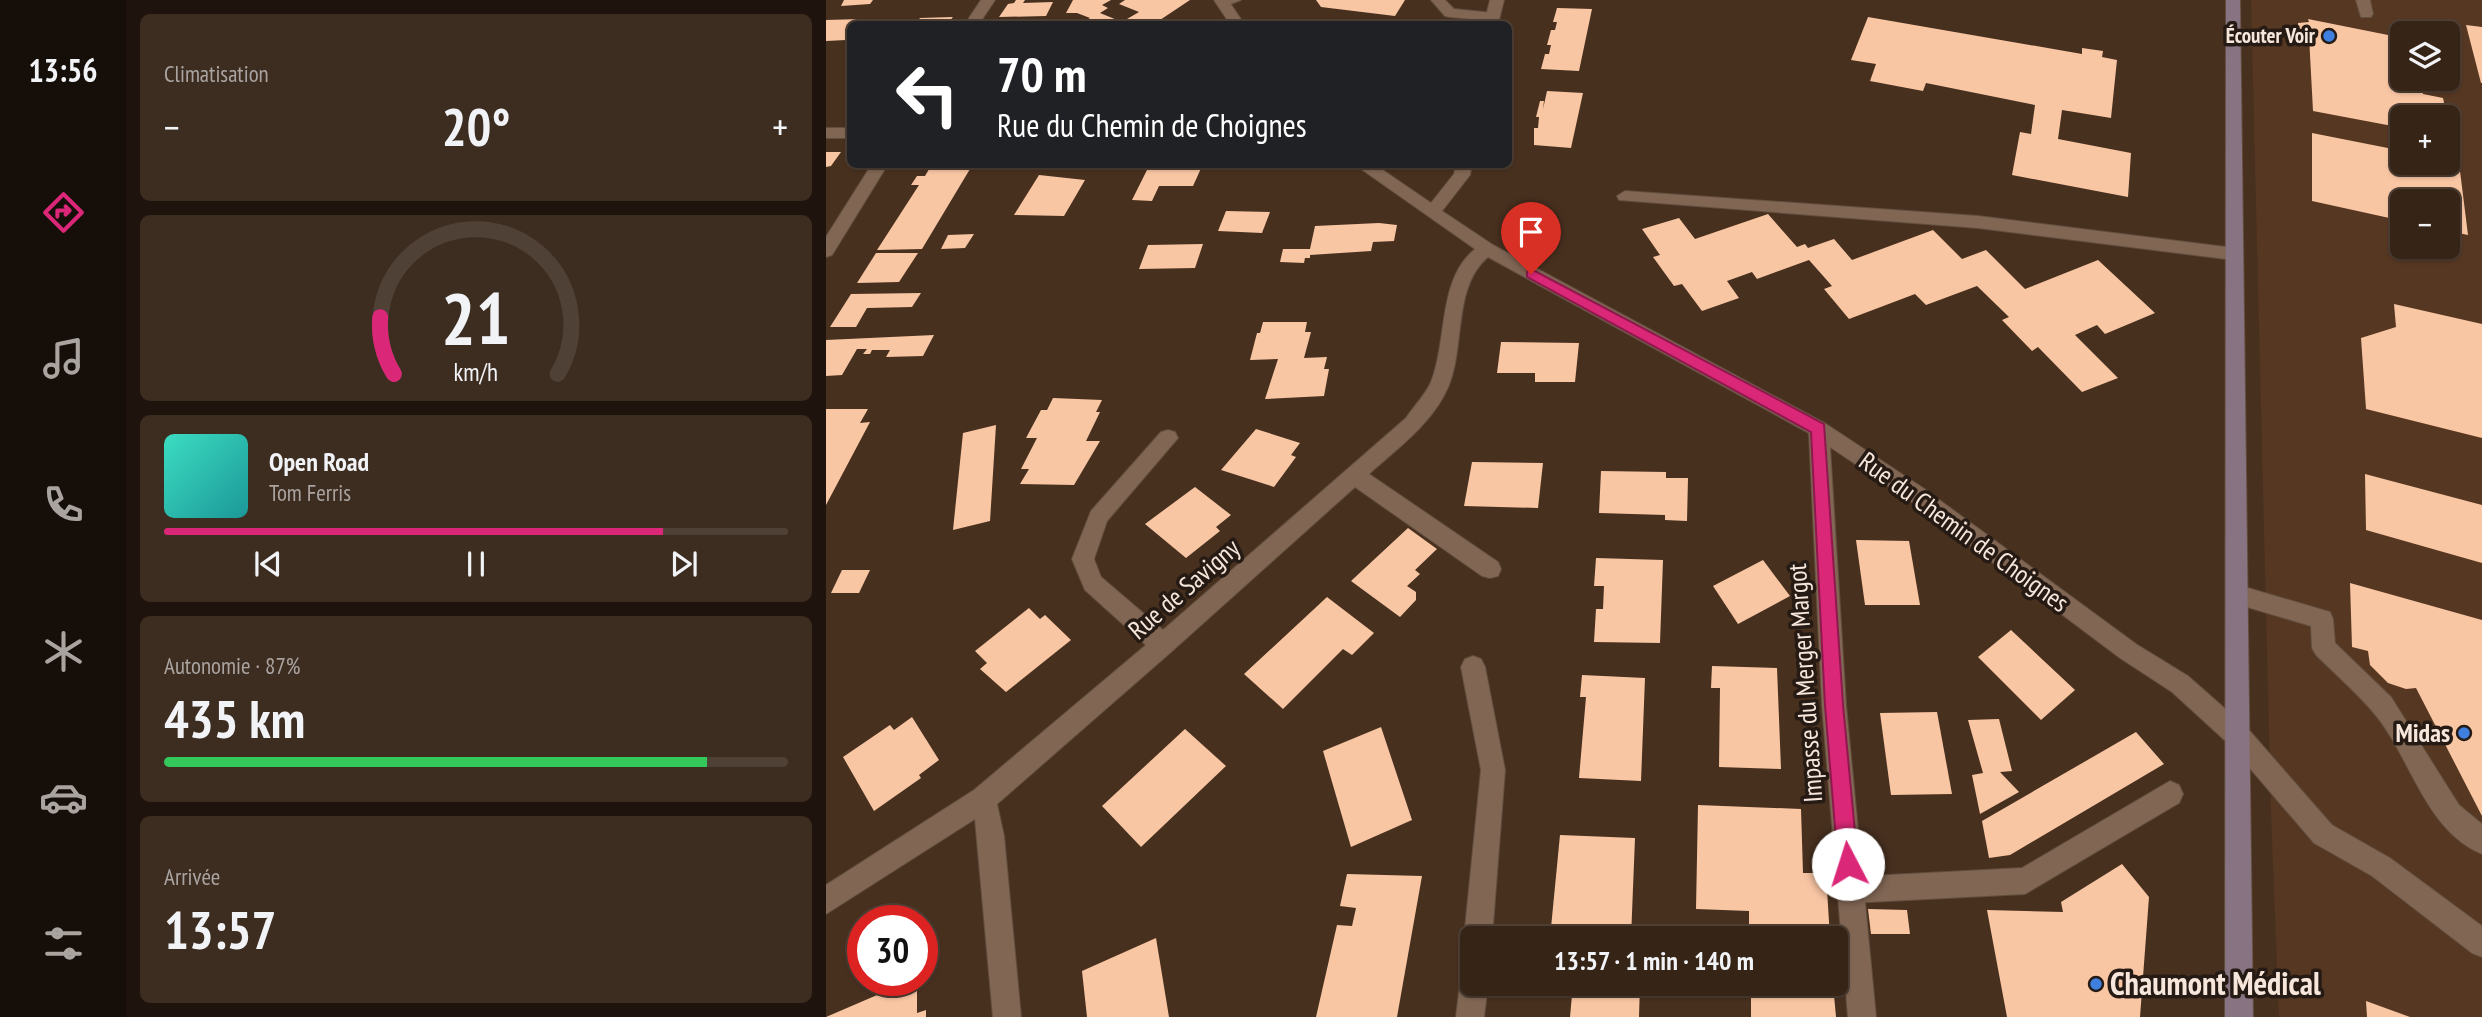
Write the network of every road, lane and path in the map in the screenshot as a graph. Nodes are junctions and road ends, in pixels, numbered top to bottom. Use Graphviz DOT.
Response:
graph roads {
  1 [pos="988,0"];
  2 [pos="1438,0"];
  3 [pos="1497,0"];
  4 [pos="2233,0"];
  5 [pos="1226,1"];
  6 [pos="974,21"];
  7 [pos="1236,21"];
  8 [pos="1492,21"];
  9 [pos="826,133"];
  10 [pos="847,134"];
  11 [pos="878,168"];
  12 [pos="1368,168"];
  13 [pos="1464,168"];
  14 [pos="1625,196"];
  15 [pos="1432,212"];
  16 [pos="1487,249"];
  17 [pos="826,251"];
  18 [pos="2234,254"];
  19 [pos="1819,429"];
  20 [pos="1168,438"];
  21 [pos="1356,476"];
  22 [pos="1490,569"];
  23 [pos="2238,595"];
  24 [pos="1163,645"];
  25 [pos="1473,667"];
  26 [pos="2239,737"];
  27 [pos="2170,794"];
  28 [pos="983,799"];
  29 [pos="2482,841"];
  30 [pos="1850,890"];
  31 [pos="826,901"];
  32 [pos="1479,926"];
  33 [pos="2482,943"];
  34 [pos="1473,996"];
  35 [pos="1007,1017"];
  36 [pos="1471,1017"];
  37 [pos="1862,1017"];
  38 [pos="2239,1017"];
  1 -- 6 [label="street"];
  2 -- 8 [label="street"];
  3 -- 8 [label="street"];
  4 -- 18 [label="street"];
  5 -- 7 [label="street"];
  9 -- 10 [label="street"];
  11 -- 17 [label="street"];
  12 -- 15 [label="street, Rue du Chemin de Choignes"];
  13 -- 15 [label="street"];
  14 -- 18 [label="street"];
  15 -- 16 [label="street, Rue du Chemin de Choignes"];
  16 -- 19 [label="street, Rue du Chemin de Choignes"];
  16 -- 21 [label="street, Rue de Savigny"];
  18 -- 23 [label="street"];
  19 -- 26 [label="street, Rue du Chemin de Choignes"];
  19 -- 30 [label="street, Impasse du Merger Margot"];
  20 -- 24 [label="street"];
  21 -- 22 [label="street"];
  21 -- 24 [label="street, Rue de Savigny"];
  23 -- 26 [label="street"];
  23 -- 29 [label="street"];
  24 -- 28 [label="street, Rue de Savigny"];
  25 -- 32 [label="street"];
  26 -- 33 [label="street, Rue du Chemin de Choignes"];
  26 -- 38 [label="street"];
  27 -- 30 [label="street"];
  28 -- 31 [label="street, Rue de Savigny"];
  28 -- 35 [label="street"];
  30 -- 37 [label="street, Impasse du Merger Margot"];
  34 -- 36 [label="street"];
}
